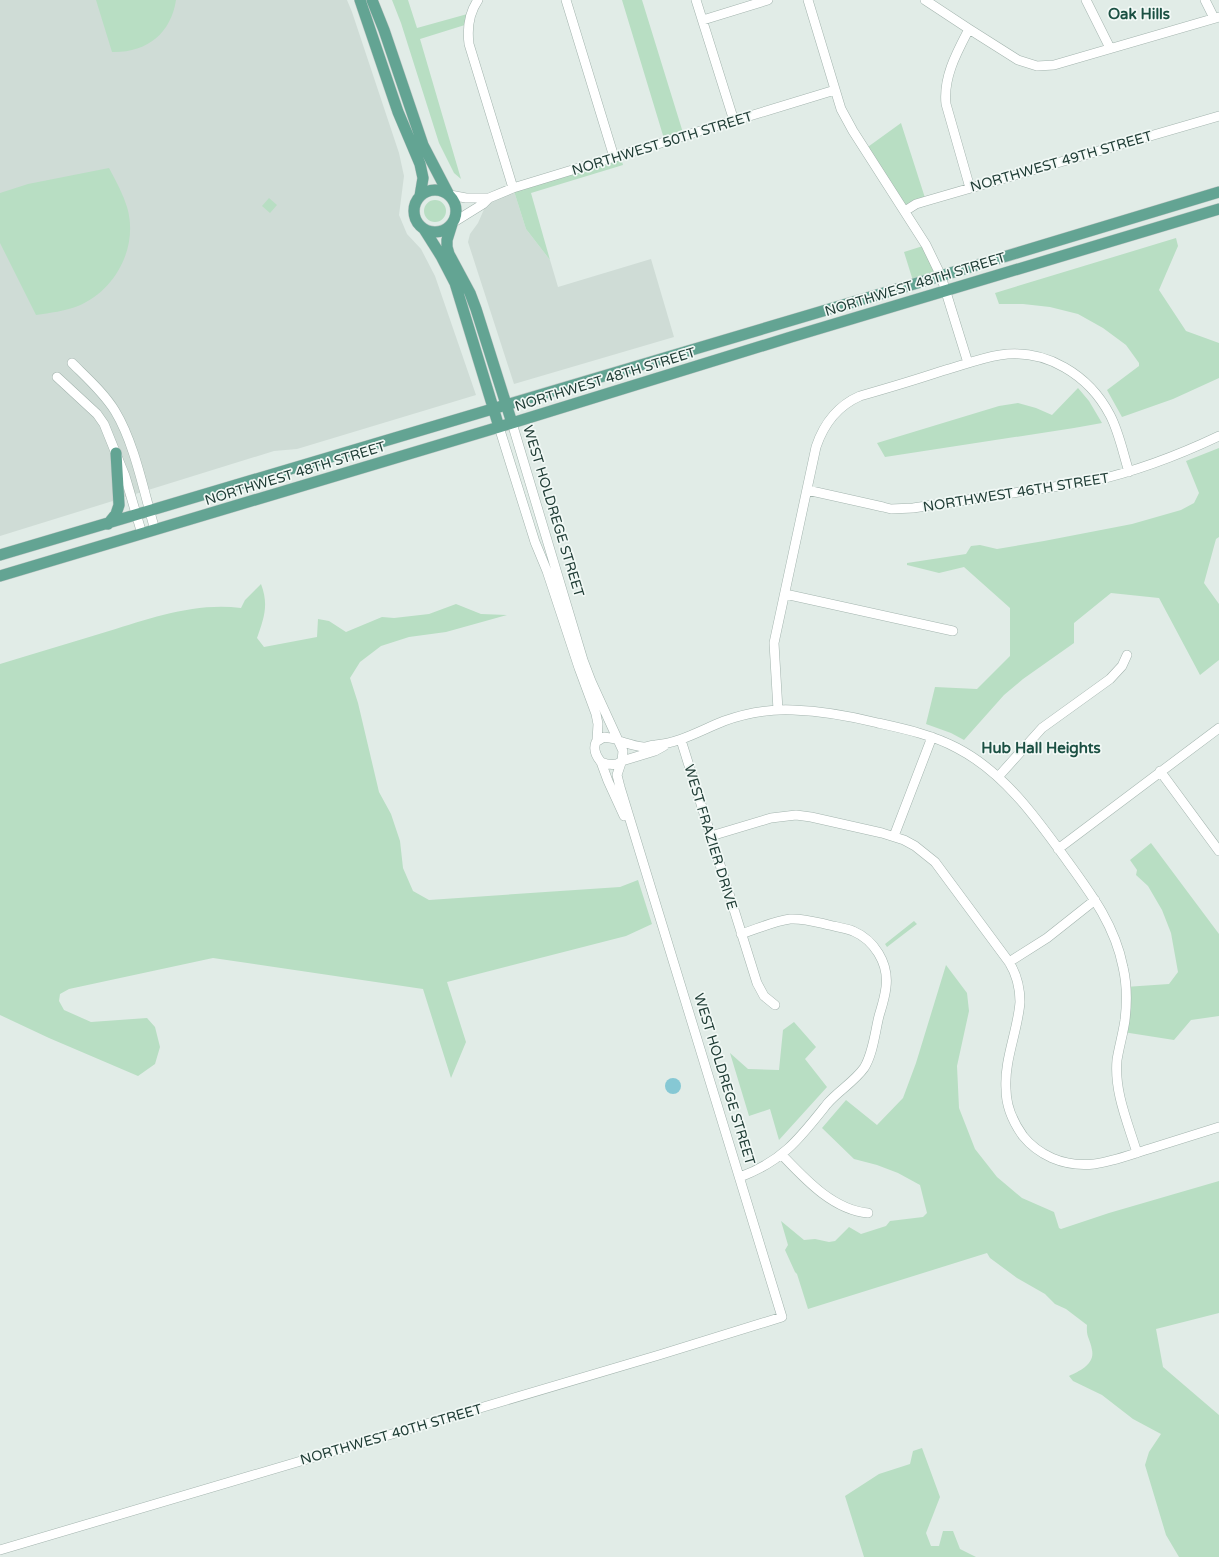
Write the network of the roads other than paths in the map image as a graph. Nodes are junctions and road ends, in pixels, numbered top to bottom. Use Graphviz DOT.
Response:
graph roads {
  1 [pos="360,0"];
  2 [pos="372,0"];
  3 [pos="566,0"];
  4 [pos="696,0"];
  5 [pos="768,0"];
  6 [pos="808,0"];
  7 [pos="925,0"];
  8 [pos="1086,0"];
  9 [pos="1205,0"];
  10 [pos="477,1"];
  11 [pos="1217,17"];
  12 [pos="703,20"];
  13 [pos="969,29"];
  14 [pos="1110,48"];
  15 [pos="835,90"];
  16 [pos="1219,116"];
  17 [pos="734,121"];
  18 [pos="614,157"];
  19 [pos="513,188"];
  20 [pos="970,188"];
  21 [pos="1219,192"];
  22 [pos="449,194"];
  23 [pos="420,196"];
  24 [pos="489,198"];
  25 [pos="1219,209"];
  26 [pos="905,211"];
  27 [pos="453,223"];
  28 [pos="424,229"];
  29 [pos="941,276"];
  30 [pos="946,291"];
  31 [pos="72,363"];
  32 [pos="968,363"];
  33 [pos="57,377"];
  34 [pos="506,404"];
  35 [pos="493,408"];
  36 [pos="512,423"];
  37 [pos="499,427"];
  38 [pos="1219,436"];
  39 [pos="116,453"];
  40 [pos="1129,472"];
  41 [pos="807,490"];
  42 [pos="150,512"];
  43 [pos="137,515"];
  44 [pos="108,524"];
  45 [pos="155,530"];
  46 [pos="142,534"];
  47 [pos="0,555"];
  48 [pos="0,576"];
  49 [pos="785,594"];
  50 [pos="953,631"];
  51 [pos="1127,655"];
  52 [pos="778,710"];
  53 [pos="1219,728"];
  54 [pos="932,737"];
  55 [pos="597,740"];
  56 [pos="618,740"];
  57 [pos="681,740"];
  58 [pos="665,745"];
  59 [pos="601,762"];
  60 [pos="621,762"];
  61 [pos="1160,771"];
  62 [pos="998,777"];
  63 [pos="711,836"];
  64 [pos="894,836"];
  65 [pos="1058,848"];
  66 [pos="638,851"];
  67 [pos="1219,851"];
  68 [pos="1095,900"];
  69 [pos="741,934"];
  70 [pos="1009,962"];
  71 [pos="775,1005"];
  72 [pos="1219,1127"];
  73 [pos="1137,1152"];
  74 [pos="782,1155"];
  75 [pos="740,1176"];
  76 [pos="868,1213"];
  77 [pos="782,1317"];
  78 [pos="0,1550"];
  1 -- 23 [label="main road"];
  2 -- 22 [label="main road"];
  3 -- 18 [label="street"];
  4 -- 12 [label="street"];
  5 -- 12 [label="street"];
  6 -- 15 [label="street"];
  7 -- 13 [label="street"];
  8 -- 14 [label="street"];
  9 -- 11 [label="street"];
  10 -- 19 [label="street"];
  11 -- 14 [label="street"];
  12 -- 17 [label="street"];
  13 -- 14 [label="street"];
  13 -- 20 [label="street"];
  15 -- 17 [label="street, NORTHWEST 50TH STREET"];
  15 -- 26 [label="street"];
  16 -- 20 [label="street, NORTHWEST 49TH STREET"];
  17 -- 18 [label="street, NORTHWEST 50TH STREET"];
  18 -- 19 [label="street, NORTHWEST 50TH STREET"];
  19 -- 24 [label="street, NORTHWEST 50TH STREET"];
  20 -- 26 [label="street, NORTHWEST 49TH STREET"];
  21 -- 29 [label="main road, NORTHWEST 48TH STREET"];
  22 -- 23 [label="main road"];
  22 -- 24 [label="street, NORTHWEST 50TH STREET"];
  22 -- 27 [label="main road"];
  23 -- 28 [label="main road"];
  24 -- 27 [label="street, NORTHWEST 50TH STREET"];
  25 -- 30 [label="main road, NORTHWEST 48TH STREET"];
  26 -- 29 [label="street"];
  27 -- 28 [label="main road"];
  27 -- 34 [label="main road, WEST HOLDREGE STREET"];
  28 -- 35 [label="main road, WEST HOLDREGE STREET"];
  29 -- 30 [label="street"];
  29 -- 34 [label="main road, NORTHWEST 48TH STREET"];
  30 -- 32 [label="street"];
  30 -- 36 [label="main road, NORTHWEST 48TH STREET"];
  31 -- 42 [label="street"];
  32 -- 40 [label="street"];
  32 -- 41 [label="street"];
  33 -- 39 [label="street"];
  34 -- 35 [label="main road, NORTHWEST 48TH STREET"];
  34 -- 36 [label="main road, WEST HOLDREGE STREET"];
  35 -- 37 [label="main road, WEST HOLDREGE STREET"];
  35 -- 42 [label="main road, NORTHWEST 48TH STREET"];
  36 -- 37 [label="main road, NORTHWEST 48TH STREET"];
  36 -- 56 [label="street, WEST HOLDREGE STREET"];
  37 -- 45 [label="main road, NORTHWEST 48TH STREET"];
  37 -- 55 [label="street, WEST HOLDREGE STREET"];
  38 -- 40 [label="street, NORTHWEST 46TH STREET"];
  39 -- 43 [label="street"];
  39 -- 44 [label="main road"];
  40 -- 41 [label="street, NORTHWEST 46TH STREET"];
  41 -- 49 [label="street"];
  42 -- 43 [label="main road, NORTHWEST 48TH STREET"];
  42 -- 45 [label="street"];
  43 -- 44 [label="main road, NORTHWEST 48TH STREET"];
  43 -- 46 [label="street"];
  44 -- 47 [label="main road, NORTHWEST 48TH STREET"];
  45 -- 46 [label="main road, NORTHWEST 48TH STREET"];
  46 -- 48 [label="main road, NORTHWEST 48TH STREET"];
  49 -- 50 [label="street"];
  49 -- 52 [label="street"];
  51 -- 62 [label="street"];
  52 -- 54 [label="street"];
  52 -- 57 [label="street"];
  53 -- 61 [label="street"];
  54 -- 62 [label="street"];
  54 -- 64 [label="street"];
  55 -- 56 [label="street"];
  55 -- 59 [label="street"];
  56 -- 58 [label="street"];
  56 -- 60 [label="street"];
  57 -- 58 [label="street"];
  57 -- 63 [label="street, WEST FRAZIER DRIVE"];
  58 -- 60 [label="street"];
  59 -- 60 [label="street"];
  59 -- 66 [label="street, WEST HOLDREGE STREET"];
  60 -- 66 [label="street, WEST HOLDREGE STREET"];
  61 -- 65 [label="street"];
  61 -- 67 [label="street"];
  62 -- 65 [label="street"];
  63 -- 64 [label="street"];
  63 -- 69 [label="street, WEST FRAZIER DRIVE"];
  64 -- 70 [label="street"];
  65 -- 68 [label="street"];
  66 -- 75 [label="street, WEST HOLDREGE STREET"];
  68 -- 70 [label="street"];
  68 -- 73 [label="street"];
  69 -- 71 [label="street, WEST FRAZIER DRIVE"];
  69 -- 74 [label="street"];
  70 -- 73 [label="street"];
  72 -- 73 [label="street"];
  74 -- 75 [label="street"];
  74 -- 76 [label="street"];
  75 -- 77 [label="street, WEST HOLDREGE STREET"];
  77 -- 78 [label="street, NORTHWEST 40TH STREET"];
}
